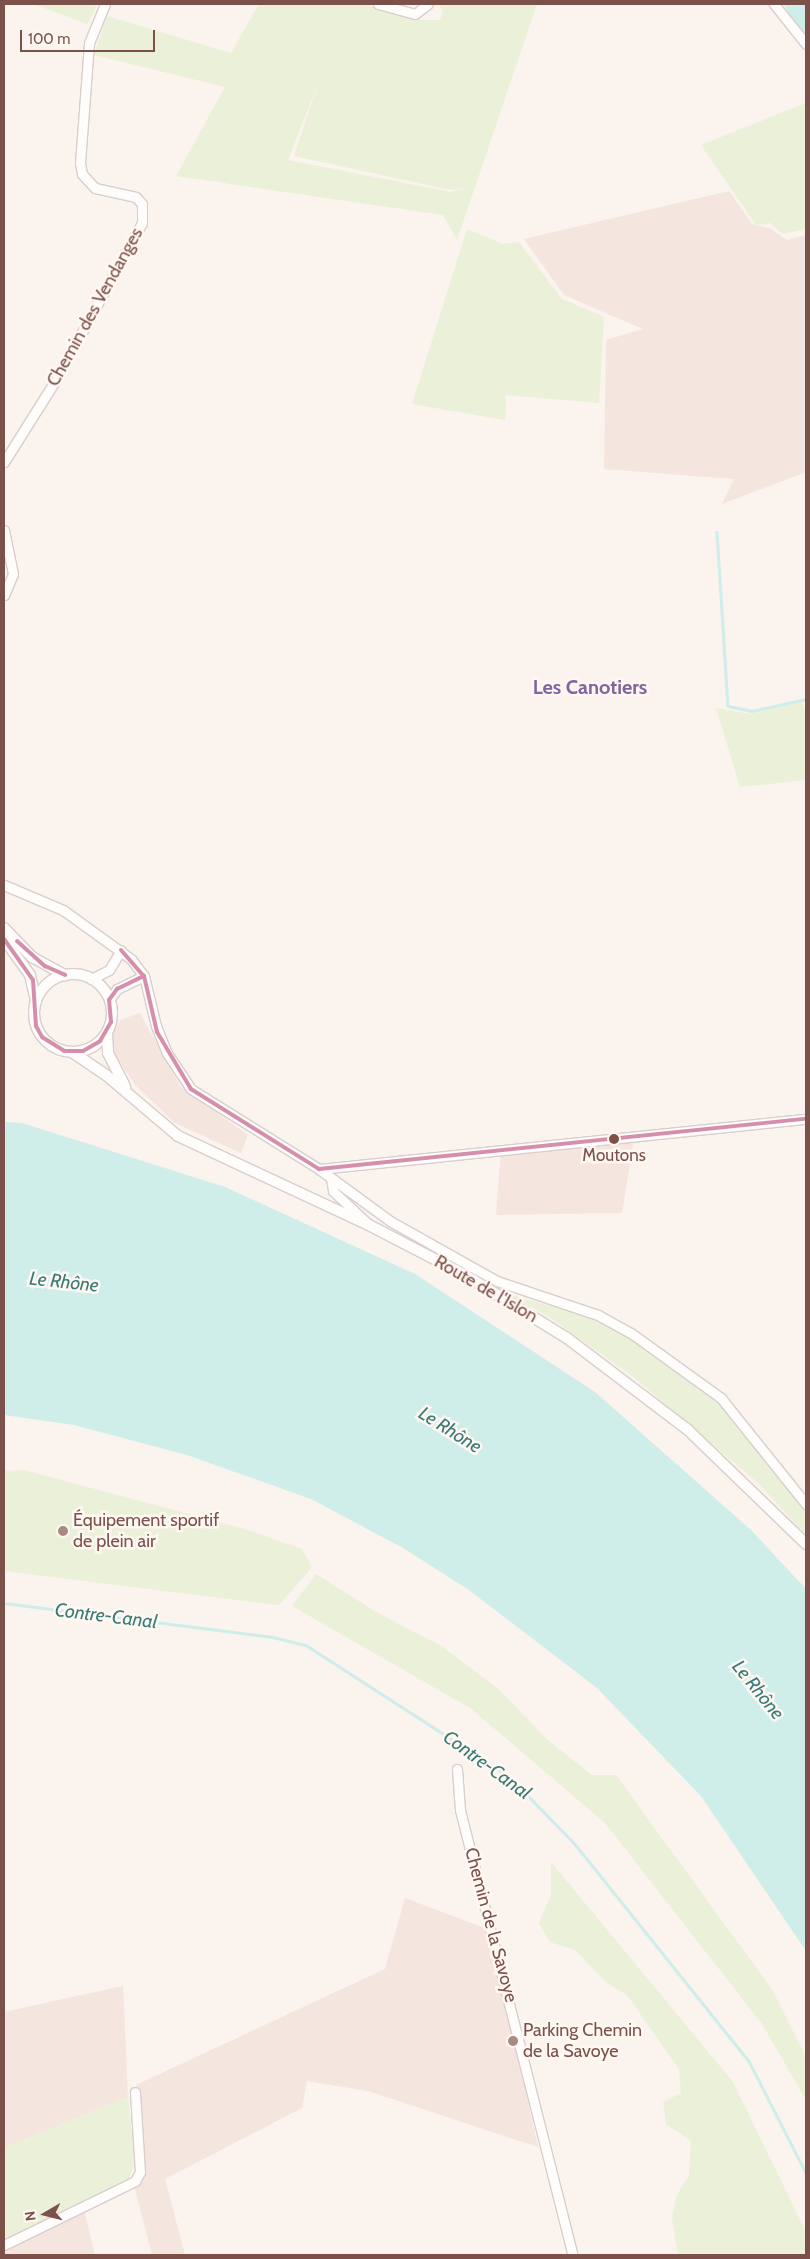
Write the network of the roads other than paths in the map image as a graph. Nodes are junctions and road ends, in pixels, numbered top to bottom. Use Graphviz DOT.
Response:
graph roads {
  1 [pos="105,4"];
  2 [pos="378,4"];
  3 [pos="428,4"];
  4 [pos="774,4"];
  5 [pos="806,44"];
  6 [pos="4,462"];
  7 [pos="4,530"];
  8 [pos="4,595"];
  9 [pos="4,885"];
  10 [pos="4,928"];
  11 [pos="4,939"];
  12 [pos="121,950"];
  13 [pos="65,975"];
  14 [pos="144,976"];
  15 [pos="91,979"];
  16 [pos="109,1000"];
  17 [pos="36,1001"];
  18 [pos="107,1032"];
  19 [pos="72,1052"];
  20 [pos="128,1092"];
  21 [pos="806,1119"];
  22 [pos="319,1169"];
  23 [pos="331,1178"];
  24 [pos="369,1225"];
  25 [pos="806,1504"];
  26 [pos="806,1544"];
  27 [pos="456,1769"];
  28 [pos="135,2092"];
  29 [pos="4,2245"];
  30 [pos="573,2255"];
  1 -- 6 [label="street, Chemin des Vendanges"];
  2 -- 3 [label="street"];
  4 -- 5 [label="street"];
  7 -- 8 [label="street"];
  9 -- 12 [label="street"];
  10 -- 13 [label="street"];
  11 -- 17 [label="street"];
  12 -- 14 [label="street"];
  12 -- 15 [label="street"];
  13 -- 15 [label="street"];
  13 -- 17 [label="street"];
  14 -- 16 [label="street"];
  14 -- 22 [label="street"];
  15 -- 16 [label="street"];
  16 -- 18 [label="street"];
  17 -- 19 [label="street"];
  18 -- 19 [label="street"];
  18 -- 20 [label="street, Route de l'Islon"];
  19 -- 20 [label="street, Route de l'Islon"];
  20 -- 24 [label="street, Route de l'Islon"];
  21 -- 22 [label="street"];
  22 -- 23 [label="street"];
  23 -- 24 [label="street"];
  23 -- 25 [label="street"];
  24 -- 26 [label="street, Route de l'Islon"];
  27 -- 30 [label="street, Chemin de la Savoye"];
  28 -- 29 [label="street"];
}
